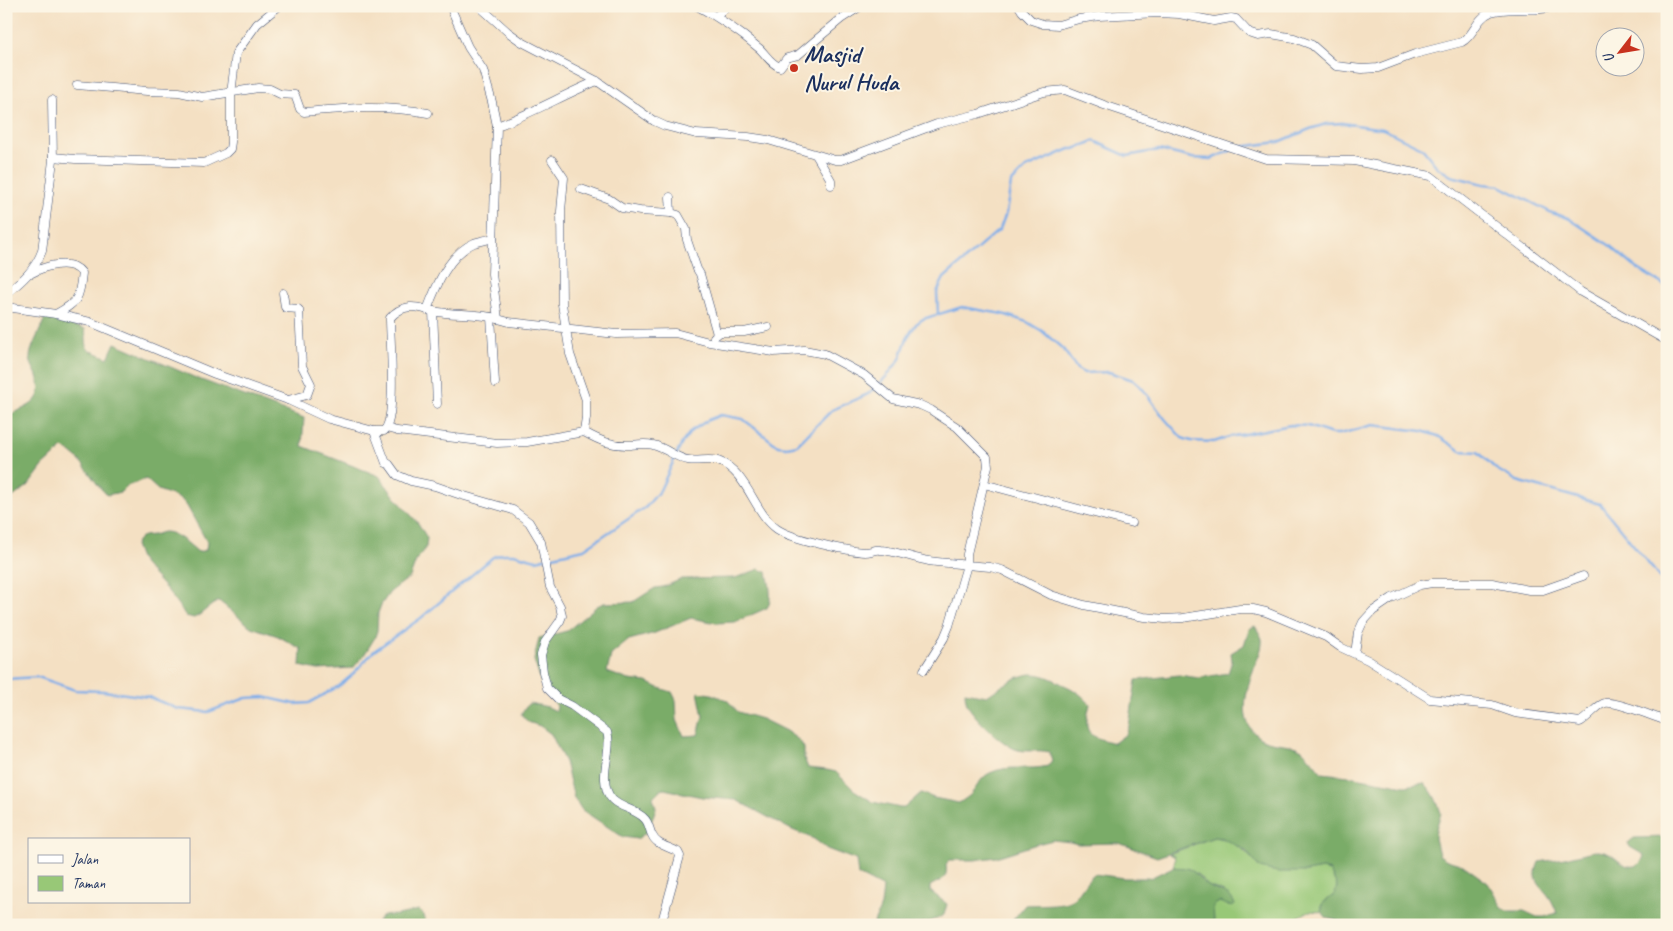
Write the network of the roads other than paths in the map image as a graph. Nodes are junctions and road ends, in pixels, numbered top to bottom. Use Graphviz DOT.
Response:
graph roads {
  1 [pos="279,6"];
  2 [pos="450,6"];
  3 [pos="479,6"];
  4 [pos="697,6"];
  5 [pos="728,6"];
  6 [pos="861,6"];
  7 [pos="1019,6"];
  8 [pos="1553,6"];
  9 [pos="716,16"];
  10 [pos="597,81"];
  11 [pos="77,85"];
  12 [pos="231,94"];
  13 [pos="52,100"];
  14 [pos="428,114"];
  15 [pos="497,126"];
  16 [pos="816,155"];
  17 [pos="53,158"];
  18 [pos="552,160"];
  19 [pos="831,185"];
  20 [pos="581,189"];
  21 [pos="670,197"];
  22 [pos="671,213"];
  23 [pos="493,238"];
  24 [pos="28,275"];
  25 [pos="283,293"];
  26 [pos="6,294"];
  27 [pos="6,308"];
  28 [pos="430,310"];
  29 [pos="56,314"];
  30 [pos="495,318"];
  31 [pos="768,327"];
  32 [pos="565,328"];
  33 [pos="717,334"];
  34 [pos="1667,341"];
  35 [pos="709,342"];
  36 [pos="495,383"];
  37 [pos="288,400"];
  38 [pos="437,404"];
  39 [pos="386,428"];
  40 [pos="374,431"];
  41 [pos="584,432"];
  42 [pos="984,484"];
  43 [pos="1132,523"];
  44 [pos="967,565"];
  45 [pos="1582,576"];
  46 [pos="1355,653"];
  47 [pos="924,670"];
  48 [pos="1667,720"];
  49 [pos="661,925"];
  1 -- 12 [label="street"];
  2 -- 15 [label="street"];
  3 -- 10 [label="street"];
  4 -- 9 [label="street"];
  5 -- 9 [label="street"];
  6 -- 9 [label="street"];
  7 -- 8 [label="street"];
  10 -- 15 [label="street"];
  10 -- 16 [label="street"];
  11 -- 12 [label="street"];
  12 -- 14 [label="street"];
  12 -- 17 [label="street"];
  13 -- 17 [label="street"];
  15 -- 23 [label="street"];
  16 -- 19 [label="street"];
  16 -- 34 [label="street"];
  17 -- 24 [label="street"];
  18 -- 32 [label="street"];
  20 -- 22 [label="street"];
  21 -- 22 [label="street"];
  22 -- 33 [label="street"];
  23 -- 28 [label="street"];
  23 -- 30 [label="street"];
  24 -- 26 [label="street"];
  24 -- 29 [label="street"];
  25 -- 37 [label="street"];
  27 -- 29 [label="street"];
  28 -- 30 [label="street"];
  28 -- 38 [label="street"];
  28 -- 39 [label="street"];
  29 -- 37 [label="street"];
  30 -- 32 [label="street"];
  30 -- 36 [label="street"];
  31 -- 33 [label="street"];
  32 -- 35 [label="street"];
  32 -- 41 [label="street"];
  33 -- 35 [label="street"];
  35 -- 42 [label="street"];
  37 -- 40 [label="street"];
  39 -- 40 [label="street"];
  39 -- 41 [label="street"];
  40 -- 49 [label="street"];
  41 -- 44 [label="street"];
  42 -- 43 [label="street"];
  42 -- 44 [label="street"];
  44 -- 46 [label="street"];
  44 -- 47 [label="street"];
  45 -- 46 [label="street"];
  46 -- 48 [label="street"];
}
